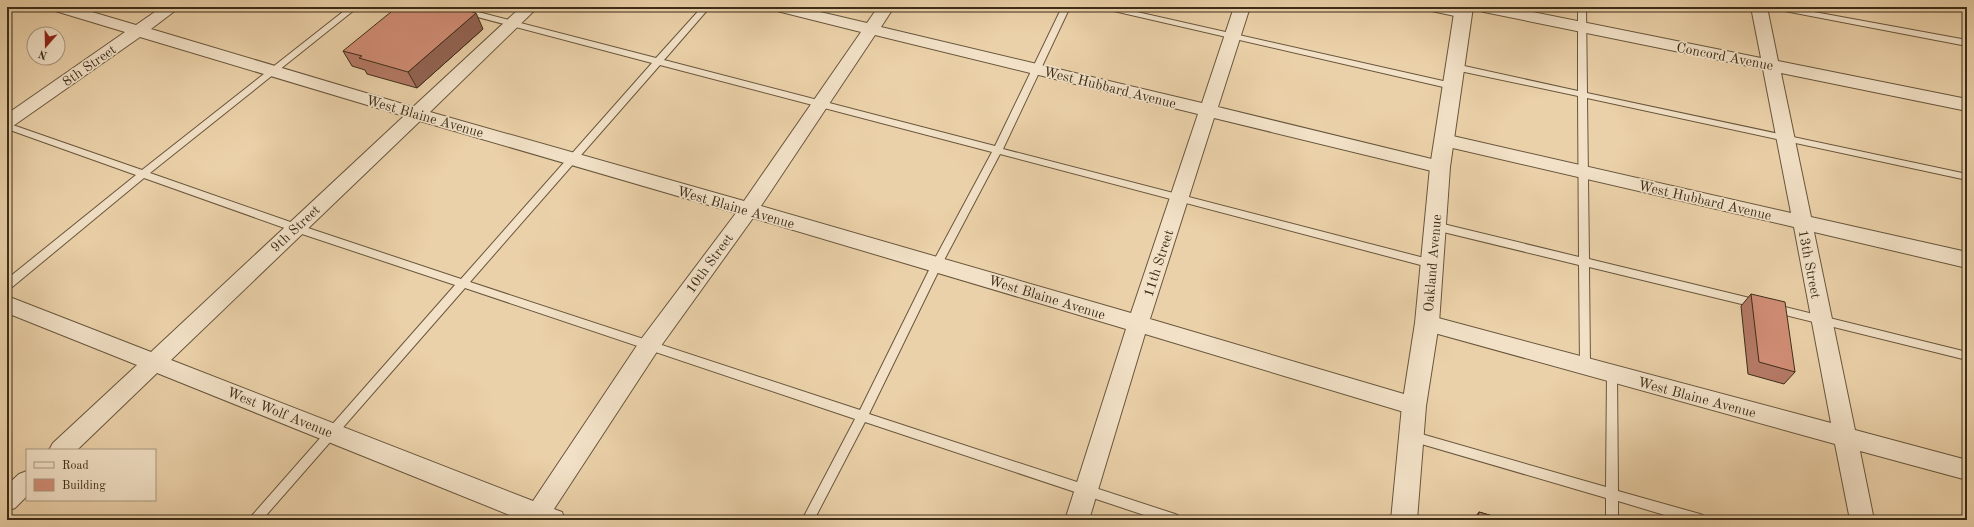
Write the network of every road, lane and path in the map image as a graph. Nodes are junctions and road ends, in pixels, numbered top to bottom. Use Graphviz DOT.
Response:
graph roads {
  1 [pos="58,7"];
  2 [pos="172,7"];
  3 [pos="354,7"];
  4 [pos="450,7"];
  5 [pos="530,7"];
  6 [pos="706,7"];
  7 [pos="779,7"];
  8 [pos="886,7"];
  9 [pos="1066,7"];
  10 [pos="1106,7"];
  11 [pos="1242,7"];
  12 [pos="1432,7"];
  13 [pos="1582,7"];
  14 [pos="1759,7"];
  15 [pos="1774,7"];
  16 [pos="1471,9"];
  17 [pos="512,24"];
  18 [pos="1582,27"];
  19 [pos="871,29"];
  20 [pos="138,31"];
  21 [pos="1233,36"];
  22 [pos="1967,43"];
  23 [pos="659,60"];
  24 [pos="1771,65"];
  25 [pos="1037,70"];
  26 [pos="274,71"];
  27 [pos="1454,76"];
  28 [pos="1582,94"];
  29 [pos="820,103"];
  30 [pos="1967,105"];
  31 [pos="1208,111"];
  32 [pos="417,114"];
  33 [pos="7,122"];
  34 [pos="7,126"];
  35 [pos="1786,138"];
  36 [pos="1444,140"];
  37 [pos="998,150"];
  38 [pos="572,159"];
  39 [pos="1440,167"];
  40 [pos="1583,172"];
  41 [pos="142,175"];
  42 [pos="1967,177"];
  43 [pos="1179,198"];
  44 [pos="748,210"];
  45 [pos="1802,222"];
  46 [pos="1435,226"];
  47 [pos="296,228"];
  48 [pos="1967,260"];
  49 [pos="1584,262"];
  50 [pos="937,264"];
  51 [pos="1432,264"];
  52 [pos="463,283"];
  53 [pos="7,285"];
  54 [pos="7,304"];
  55 [pos="1822,320"];
  56 [pos="1427,323"];
  57 [pos="1138,324"];
  58 [pos="650,344"];
  59 [pos="1967,356"];
  60 [pos="155,362"];
  61 [pos="1585,366"];
  62 [pos="1612,374"];
  63 [pos="1414,406"];
  64 [pos="863,415"];
  65 [pos="332,432"];
  66 [pos="1411,436"];
  67 [pos="1845,437"];
  68 [pos="62,449"];
  69 [pos="1967,470"];
  70 [pos="26,482"];
  71 [pos="1086,489"];
  72 [pos="1612,494"];
  73 [pos="7,500"];
  74 [pos="542,518"];
  75 [pos="254,520"];
  76 [pos="808,520"];
  77 [pos="1077,520"];
  78 [pos="1176,520"];
  79 [pos="1404,520"];
  80 [pos="1612,520"];
  81 [pos="1700,520"];
  82 [pos="1862,520"];
  1 -- 20 [label="street, West Blaine Avenue"];
  2 -- 20 [label="street, 8th Street"];
  3 -- 26 [label="lane"];
  4 -- 17 [label="lane"];
  5 -- 17 [label="street, 9th Street"];
  6 -- 23 [label="lane"];
  7 -- 19 [label="street, West Hubbard Avenue"];
  8 -- 19 [label="street, 10th Street"];
  9 -- 25 [label="lane"];
  10 -- 21 [label="lane"];
  11 -- 21 [label="street, 11th Street"];
  12 -- 16 [label="street, Concord Avenue"];
  13 -- 18 [label="lane"];
  14 -- 24 [label="street, 13th Street"];
  15 -- 22 [label="lane"];
  16 -- 18 [label="street, Concord Avenue"];
  16 -- 27 [label="street, Oakland Avenue"];
  17 -- 23 [label="lane"];
  17 -- 32 [label="street, 9th Street"];
  18 -- 24 [label="street, Concord Avenue"];
  18 -- 28 [label="lane"];
  19 -- 25 [label="street, West Hubbard Avenue"];
  19 -- 29 [label="street, 10th Street"];
  20 -- 26 [label="street, West Blaine Avenue"];
  20 -- 33 [label="street, 8th Street"];
  21 -- 27 [label="lane"];
  21 -- 31 [label="street, 11th Street"];
  23 -- 29 [label="lane"];
  23 -- 38 [label="lane"];
  24 -- 30 [label="street, Concord Avenue"];
  24 -- 35 [label="street, 13th Street"];
  25 -- 31 [label="street, West Hubbard Avenue"];
  25 -- 37 [label="lane"];
  26 -- 32 [label="street, West Blaine Avenue"];
  26 -- 41 [label="lane"];
  27 -- 28 [label="lane"];
  27 -- 36 [label="street, Oakland Avenue"];
  28 -- 35 [label="lane"];
  28 -- 40 [label="lane"];
  29 -- 37 [label="lane"];
  29 -- 44 [label="street, 10th Street"];
  31 -- 39 [label="street, West Hubbard Avenue"];
  31 -- 43 [label="street, 11th Street"];
  32 -- 38 [label="street, West Blaine Avenue"];
  32 -- 47 [label="street, 9th Street"];
  34 -- 41 [label="lane"];
  35 -- 42 [label="lane"];
  35 -- 45 [label="street, 13th Street"];
  36 -- 39 [label="street, Oakland Avenue"];
  36 -- 40 [label="street, West Hubbard Avenue"];
  37 -- 43 [label="lane"];
  37 -- 50 [label="lane"];
  38 -- 44 [label="street, West Blaine Avenue"];
  38 -- 52 [label="lane"];
  39 -- 46 [label="street, Oakland Avenue"];
  40 -- 45 [label="street, West Hubbard Avenue"];
  40 -- 49 [label="lane"];
  41 -- 47 [label="lane"];
  41 -- 53 [label="lane"];
  43 -- 51 [label="lane"];
  43 -- 57 [label="street, 11th Street"];
  44 -- 50 [label="street, West Blaine Avenue"];
  44 -- 58 [label="street, 10th Street"];
  45 -- 48 [label="street, West Hubbard Avenue"];
  45 -- 55 [label="street, 13th Street"];
  46 -- 49 [label="lane"];
  46 -- 51 [label="street, Oakland Avenue"];
  47 -- 52 [label="lane"];
  47 -- 60 [label="street, 9th Street"];
  49 -- 55 [label="lane"];
  49 -- 61 [label="lane"];
  50 -- 57 [label="street, West Blaine Avenue"];
  50 -- 64 [label="lane"];
  51 -- 56 [label="street, Oakland Avenue"];
  52 -- 58 [label="lane"];
  52 -- 65 [label="lane"];
  54 -- 60 [label="street, West Wolf Avenue"];
  55 -- 59 [label="lane"];
  55 -- 67 [label="street, 13th Street"];
  56 -- 61 [label="street, West Blaine Avenue"];
  56 -- 63 [label="street, Oakland Avenue"];
  57 -- 63 [label="street, West Blaine Avenue"];
  57 -- 71 [label="street, 11th Street"];
  58 -- 64 [label="lane"];
  58 -- 74 [label="street, 10th Street"];
  60 -- 65 [label="street, West Wolf Avenue"];
  60 -- 68 [label="street, 9th Street"];
  61 -- 62 [label="street, West Blaine Avenue"];
  62 -- 67 [label="street, West Blaine Avenue"];
  62 -- 72 [label="lane"];
  63 -- 66 [label="street, Oakland Avenue"];
  64 -- 71 [label="lane"];
  64 -- 76 [label="lane"];
  65 -- 74 [label="street, West Wolf Avenue"];
  65 -- 75 [label="lane"];
  66 -- 72 [label="lane"];
  66 -- 79 [label="street, Oakland Avenue"];
  67 -- 69 [label="street, West Blaine Avenue"];
  67 -- 82 [label="street, 13th Street"];
  70 -- 73 [label="street"];
  71 -- 77 [label="street, 11th Street"];
  71 -- 78 [label="lane"];
  72 -- 80 [label="lane"];
  72 -- 81 [label="lane"];
}
